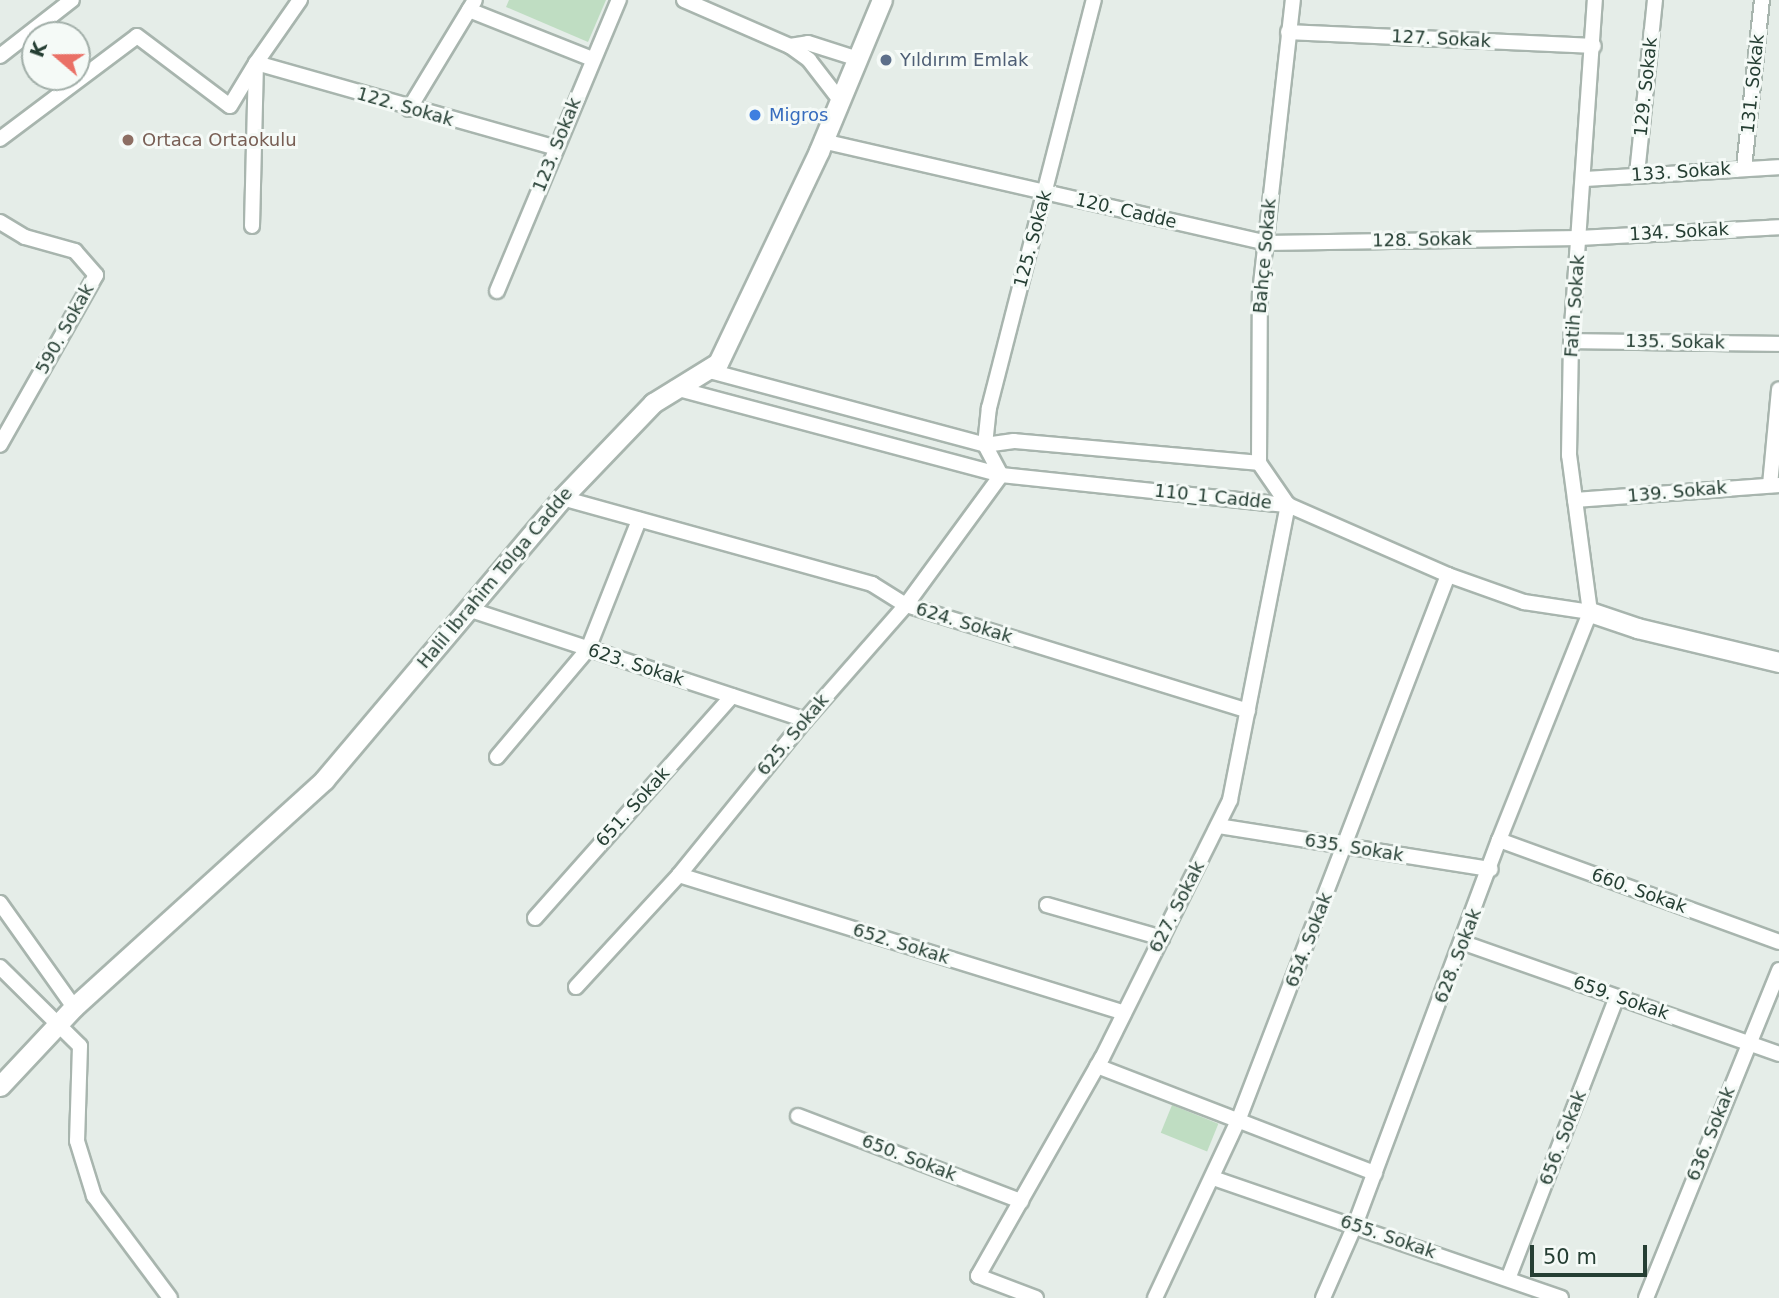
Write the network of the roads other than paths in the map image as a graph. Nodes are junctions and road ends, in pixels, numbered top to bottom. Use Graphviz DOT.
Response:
graph roads {
  1 [pos="72,0"];
  2 [pos="300,0"];
  3 [pos="619,0"];
  4 [pos="684,0"];
  5 [pos="882,0"];
  6 [pos="1094,0"];
  7 [pos="1293,0"];
  8 [pos="1595,0"];
  9 [pos="1655,0"];
  10 [pos="1762,0"];
  11 [pos="472,5"];
  12 [pos="1288,32"];
  13 [pos="790,46"];
  14 [pos="1594,46"];
  15 [pos="0,55"];
  16 [pos="855,58"];
  17 [pos="592,60"];
  18 [pos="256,63"];
  19 [pos="839,99"];
  20 [pos="409,109"];
  21 [pos="0,139"];
  22 [pos="822,141"];
  23 [pos="556,148"];
  24 [pos="1779,167"];
  25 [pos="1744,168"];
  26 [pos="1637,174"];
  27 [pos="1584,179"];
  28 [pos="1046,192"];
  29 [pos="0,222"];
  30 [pos="252,226"];
  31 [pos="1779,227"];
  32 [pos="1579,238"];
  33 [pos="1266,243"];
  34 [pos="497,291"];
  35 [pos="1571,341"];
  36 [pos="1779,344"];
  37 [pos="706,370"];
  38 [pos="674,388"];
  39 [pos="1779,389"];
  40 [pos="0,445"];
  41 [pos="985,445"];
  42 [pos="1259,463"];
  43 [pos="1001,475"];
  44 [pos="1775,485"];
  45 [pos="562,498"];
  46 [pos="1575,500"];
  47 [pos="1288,505"];
  48 [pos="639,520"];
  49 [pos="1448,575"];
  50 [pos="906,605"];
  51 [pos="468,609"];
  52 [pos="1590,612"];
  53 [pos="588,649"];
  54 [pos="1779,662"];
  55 [pos="732,696"];
  56 [pos="1248,711"];
  57 [pos="805,720"];
  58 [pos="497,757"];
  59 [pos="1218,826"];
  60 [pos="1499,840"];
  61 [pos="1346,846"];
  62 [pos="1491,869"];
  63 [pos="679,875"];
  64 [pos="0,903"];
  65 [pos="1047,905"];
  66 [pos="535,918"];
  67 [pos="1162,938"];
  68 [pos="1779,942"];
  69 [pos="1464,943"];
  70 [pos="0,967"];
  71 [pos="1779,970"];
  72 [pos="576,988"];
  73 [pos="1617,997"];
  74 [pos="74,1007"];
  75 [pos="1124,1013"];
  76 [pos="55,1026"];
  77 [pos="1747,1042"];
  78 [pos="1779,1054"];
  79 [pos="1097,1066"];
  80 [pos="0,1086"];
  81 [pos="798,1116"];
  82 [pos="1238,1121"];
  83 [pos="1375,1173"];
  84 [pos="1213,1178"];
  85 [pos="1021,1201"];
  86 [pos="1355,1225"];
  87 [pos="1508,1279"];
  88 [pos="170,1298"];
  89 [pos="1037,1298"];
  90 [pos="1155,1298"];
  91 [pos="1323,1298"];
  92 [pos="1561,1298"];
  93 [pos="1646,1298"];
  1 -- 15 [label="street"];
  2 -- 18 [label="street"];
  3 -- 17 [label="street, 123. Sokak"];
  4 -- 13 [label="street"];
  5 -- 16 [label="street, Halil İbrahim Tolga Cadde"];
  6 -- 28 [label="street, 125. Sokak"];
  7 -- 12 [label="street, Bahçe Sokak"];
  8 -- 14 [label="street, Fatih Sokak"];
  9 -- 26 [label="street, 129. Sokak"];
  10 -- 25 [label="street, 131. Sokak"];
  11 -- 17 [label="street"];
  11 -- 20 [label="street"];
  12 -- 14 [label="street, 127. Sokak"];
  12 -- 33 [label="street, Bahçe Sokak"];
  13 -- 16 [label="street"];
  13 -- 19 [label="street"];
  14 -- 27 [label="street, Fatih Sokak"];
  16 -- 19 [label="street, Halil İbrahim Tolga Cadde"];
  17 -- 23 [label="street, 123. Sokak"];
  18 -- 20 [label="street, 122. Sokak"];
  18 -- 21 [label="street"];
  18 -- 30 [label="street"];
  19 -- 22 [label="street, Halil İbrahim Tolga Cadde"];
  20 -- 23 [label="street, 122. Sokak"];
  22 -- 28 [label="street, 120. Cadde"];
  22 -- 37 [label="street, Halil İbrahim Tolga Cadde"];
  23 -- 34 [label="street, 123. Sokak"];
  24 -- 25 [label="street, 133. Sokak"];
  25 -- 26 [label="street, 133. Sokak"];
  26 -- 27 [label="street, 133. Sokak"];
  27 -- 32 [label="street, Fatih Sokak"];
  28 -- 33 [label="street, 120. Cadde"];
  28 -- 41 [label="street, 125. Sokak"];
  29 -- 40 [label="street, 590. Sokak"];
  31 -- 32 [label="street, 134. Sokak"];
  32 -- 33 [label="street, 128. Sokak"];
  32 -- 35 [label="street, Fatih Sokak"];
  33 -- 42 [label="street, Bahçe Sokak"];
  35 -- 36 [label="street, 135. Sokak"];
  35 -- 46 [label="street, Fatih Sokak"];
  37 -- 38 [label="street, Halil İbrahim Tolga Cadde"];
  37 -- 41 [label="street, 110_1 Cadde"];
  38 -- 43 [label="street, 110_1 Cadde"];
  38 -- 45 [label="street, Halil İbrahim Tolga Cadde"];
  39 -- 44 [label="street"];
  41 -- 42 [label="street, 110_1 Cadde"];
  41 -- 43 [label="street"];
  42 -- 47 [label="street"];
  43 -- 47 [label="street, 110_1 Cadde"];
  43 -- 50 [label="street, 625. Sokak"];
  44 -- 46 [label="street, 139. Sokak"];
  45 -- 48 [label="street, 624. Sokak"];
  45 -- 51 [label="street, Halil İbrahim Tolga Cadde"];
  46 -- 52 [label="street, Fatih Sokak"];
  47 -- 49 [label="street, 110_1 Cadde"];
  47 -- 56 [label="street, 627. Sokak"];
  48 -- 50 [label="street, 624. Sokak"];
  48 -- 53 [label="street"];
  49 -- 52 [label="street, 110_1 Cadde"];
  49 -- 61 [label="street, 654. Sokak"];
  50 -- 56 [label="street, 624. Sokak"];
  50 -- 57 [label="street, 625. Sokak"];
  51 -- 53 [label="street, 623. Sokak"];
  51 -- 74 [label="street, Halil İbrahim Tolga Cadde"];
  52 -- 54 [label="street, 110_1 Cadde"];
  52 -- 60 [label="street, 628. Sokak"];
  53 -- 55 [label="street, 623. Sokak"];
  53 -- 58 [label="street"];
  55 -- 57 [label="street, 623. Sokak"];
  55 -- 66 [label="street, 651. Sokak"];
  56 -- 59 [label="street, 627. Sokak"];
  57 -- 63 [label="street, 625. Sokak"];
  59 -- 61 [label="street, 635. Sokak"];
  59 -- 67 [label="street, 627. Sokak"];
  60 -- 62 [label="street, 628. Sokak"];
  60 -- 68 [label="street, 660. Sokak"];
  61 -- 62 [label="street, 635. Sokak"];
  61 -- 82 [label="street, 654. Sokak"];
  62 -- 69 [label="street, 628. Sokak"];
  63 -- 72 [label="street, 625. Sokak"];
  63 -- 75 [label="street, 652. Sokak"];
  64 -- 74 [label="street"];
  65 -- 67 [label="street"];
  67 -- 75 [label="street, 627. Sokak"];
  69 -- 73 [label="street, 659. Sokak"];
  69 -- 83 [label="street, 628. Sokak"];
  70 -- 76 [label="street"];
  71 -- 77 [label="street, 636. Sokak"];
  73 -- 77 [label="street, 659. Sokak"];
  73 -- 87 [label="street, 656. Sokak"];
  74 -- 76 [label="street, Halil İbrahim Tolga Cadde"];
  75 -- 79 [label="street, 627. Sokak"];
  76 -- 80 [label="street, Halil İbrahim Tolga Cadde"];
  76 -- 88 [label="street"];
  77 -- 78 [label="street, 659. Sokak"];
  77 -- 93 [label="street, 636. Sokak"];
  79 -- 82 [label="street"];
  79 -- 85 [label="street, 627. Sokak"];
  81 -- 85 [label="street, 650. Sokak"];
  82 -- 83 [label="street"];
  82 -- 84 [label="street, 654. Sokak"];
  83 -- 86 [label="street, 628. Sokak"];
  84 -- 86 [label="street, 655. Sokak"];
  84 -- 90 [label="street, 654. Sokak"];
  85 -- 89 [label="street, 627. Sokak"];
  86 -- 87 [label="street, 655. Sokak"];
  86 -- 91 [label="street, 628. Sokak"];
  87 -- 92 [label="street, 655. Sokak"];
}
